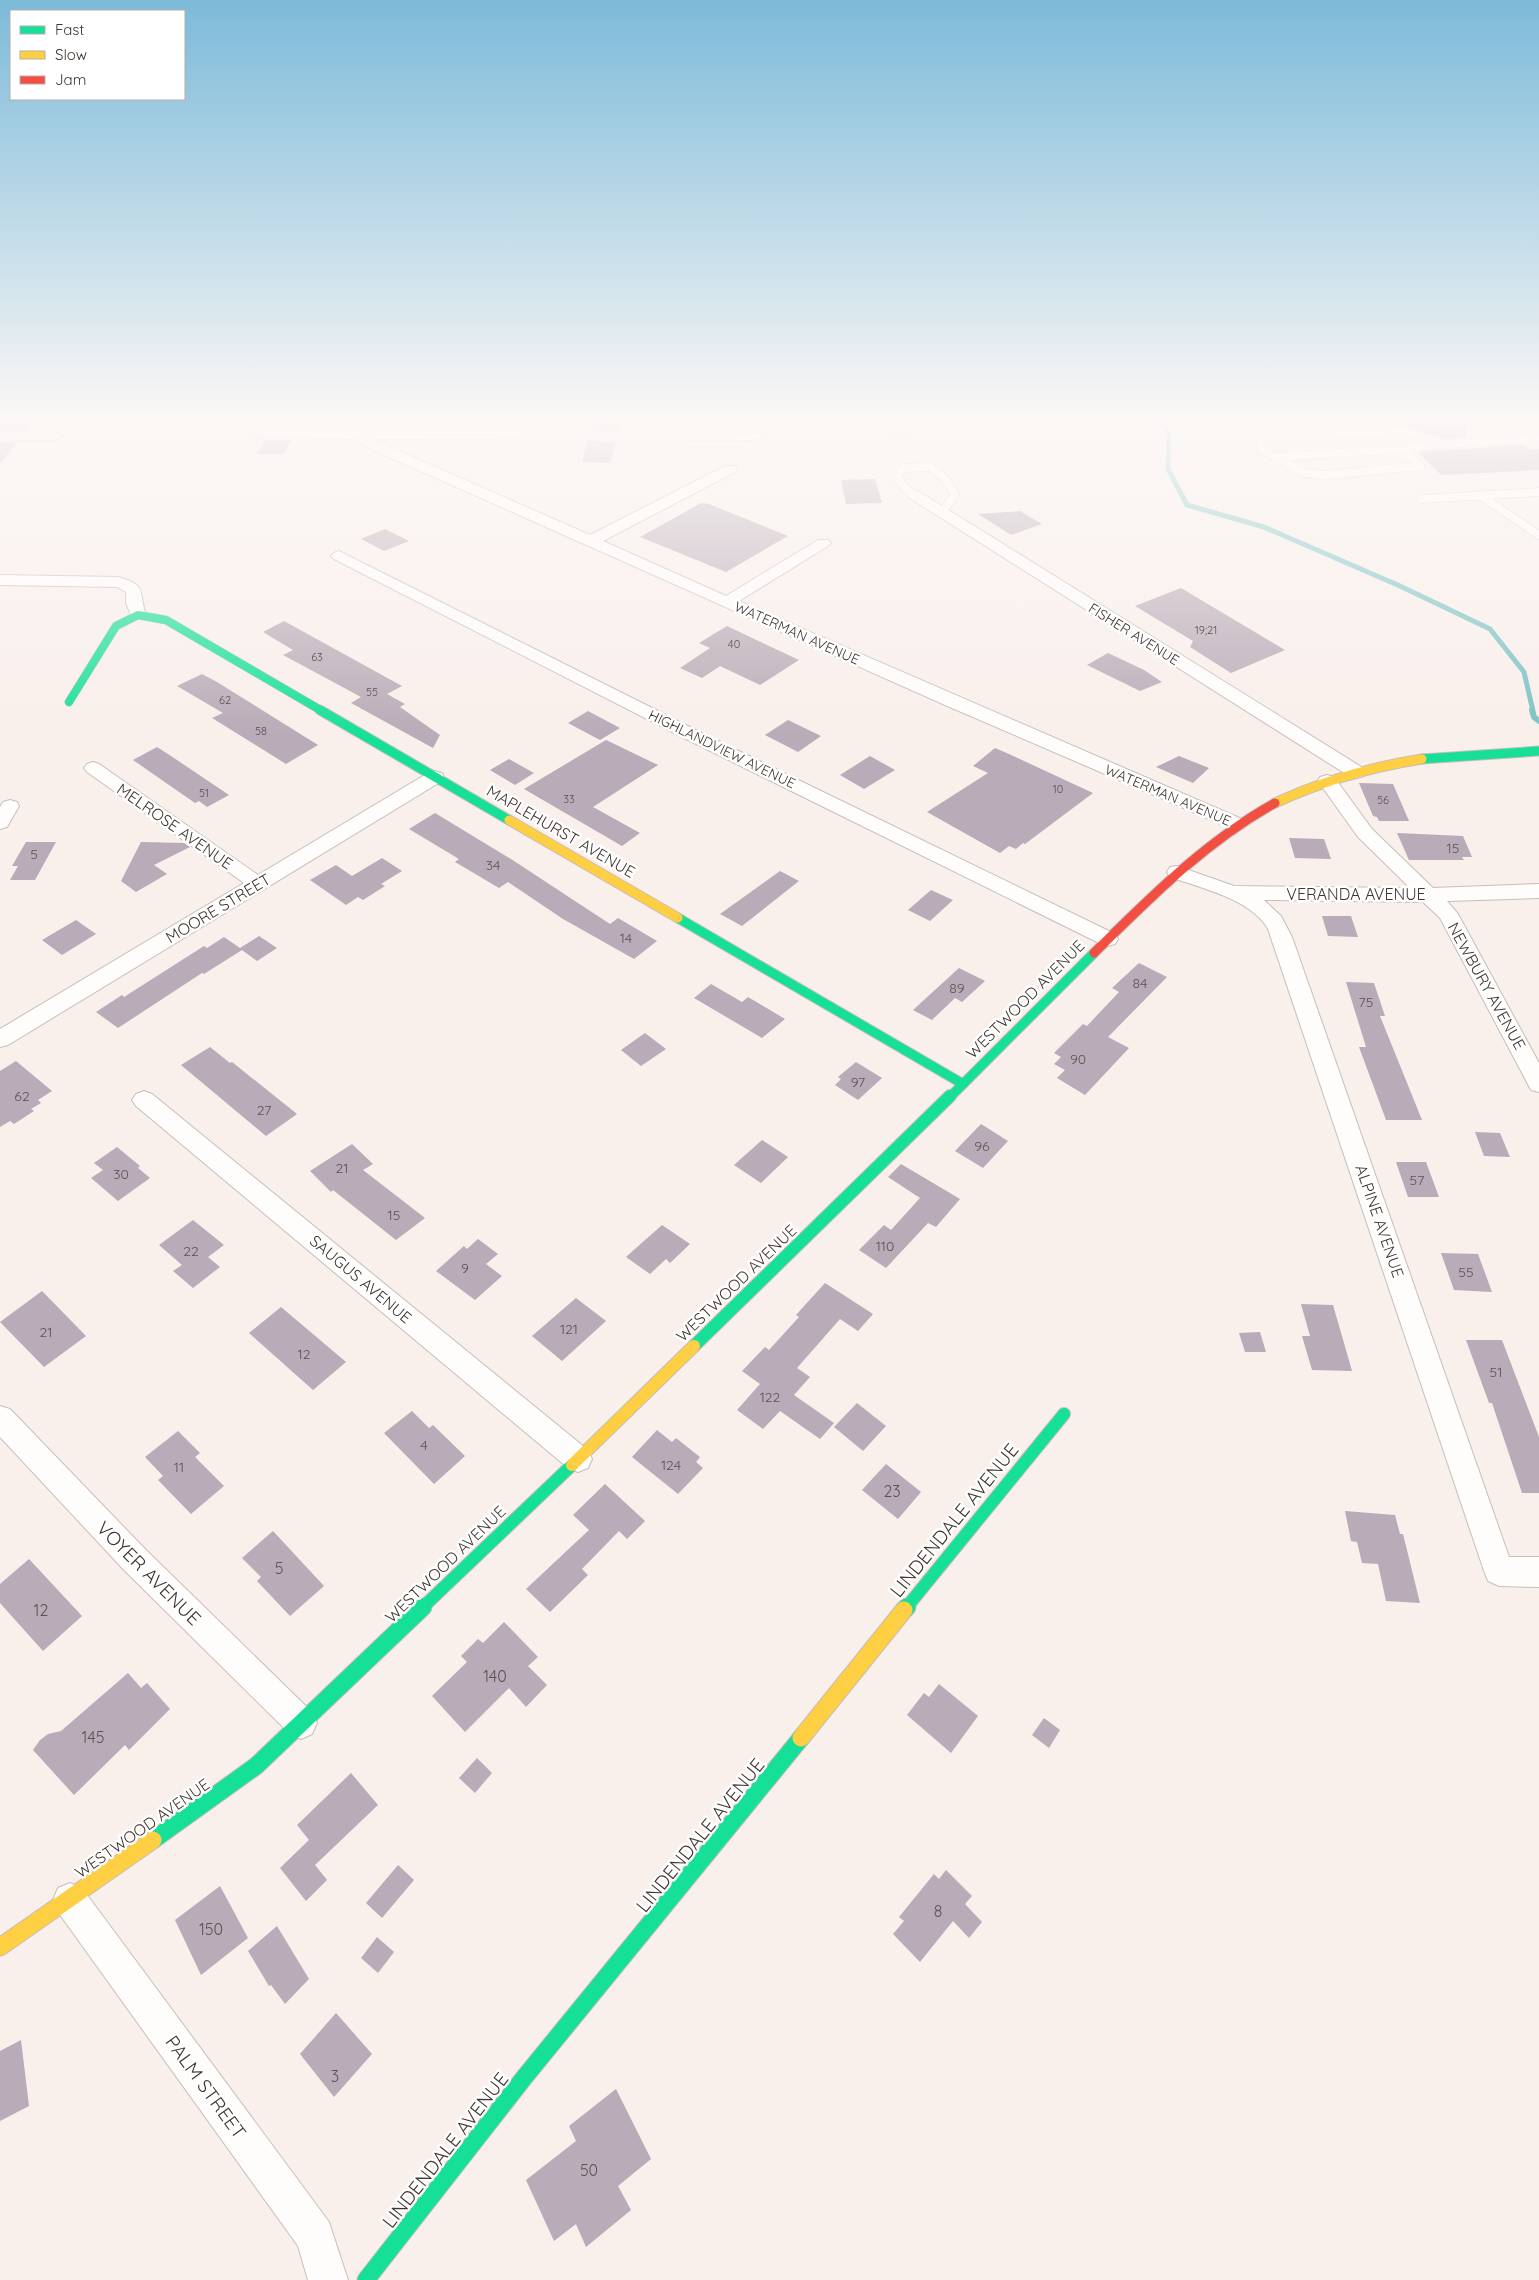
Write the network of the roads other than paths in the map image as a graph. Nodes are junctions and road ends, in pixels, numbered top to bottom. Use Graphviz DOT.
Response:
graph roads {
  1 [pos="551,523"];
  2 [pos="625,523"];
  3 [pos="960,523"];
  4 [pos="1522,523"];
  5 [pos="1539,535"];
  6 [pos="591,541"];
  7 [pos="823,543"];
  8 [pos="339,556"];
  9 [pos="0,580"];
  10 [pos="727,602"];
  11 [pos="138,615"];
  12 [pos="69,702"];
  13 [pos="1539,751"];
  14 [pos="92,768"];
  15 [pos="1356,772"];
  16 [pos="435,777"];
  17 [pos="1327,781"];
  18 [pos="10,806"];
  19 [pos="0,824"];
  20 [pos="1237,824"];
  21 [pos="1177,872"];
  22 [pos="258,884"];
  23 [pos="1539,890"];
  24 [pos="1232,893"];
  25 [pos="1427,895"];
  26 [pos="1108,939"];
  27 [pos="0,1039"];
  28 [pos="963,1084"];
  29 [pos="1539,1084"];
  30 [pos="144,1100"];
  31 [pos="1064,1414"];
  32 [pos="0,1418"];
  33 [pos="578,1459"];
  34 [pos="1539,1572"];
  35 [pos="301,1723"];
  36 [pos="70,1900"];
  37 [pos="0,1947"];
  38 [pos="328,2280"];
  39 [pos="366,2280"];
  1 -- 6 [label="street, WATERMAN AVENUE"];
  2 -- 6 [label="street"];
  3 -- 15 [label="street, FISHER AVENUE"];
  4 -- 5 [label="lane"];
  6 -- 10 [label="street, WATERMAN AVENUE"];
  7 -- 10 [label="street"];
  8 -- 26 [label="street, HIGHLANDVIEW AVENUE"];
  9 -- 11 [label="street"];
  10 -- 20 [label="street, WATERMAN AVENUE"];
  11 -- 12 [label="street"];
  11 -- 16 [label="street, MAPLEHURST AVENUE"];
  13 -- 15 [label="street, WESTWOOD AVENUE"];
  14 -- 22 [label="street, MELROSE AVENUE"];
  15 -- 17 [label="street, WESTWOOD AVENUE"];
  16 -- 22 [label="street, MOORE STREET"];
  16 -- 28 [label="street, MAPLEHURST AVENUE"];
  17 -- 20 [label="street, WESTWOOD AVENUE"];
  17 -- 25 [label="street, NEWBURY AVENUE"];
  18 -- 19 [label="street"];
  20 -- 21 [label="street, WESTWOOD AVENUE"];
  21 -- 24 [label="street, VERANDA AVENUE"];
  21 -- 26 [label="street, WESTWOOD AVENUE"];
  22 -- 27 [label="street, MOORE STREET"];
  23 -- 25 [label="street, VERANDA AVENUE"];
  24 -- 25 [label="street, VERANDA AVENUE"];
  24 -- 34 [label="street, ALPINE AVENUE"];
  25 -- 29 [label="street, NEWBURY AVENUE"];
  26 -- 28 [label="street, WESTWOOD AVENUE"];
  28 -- 33 [label="street, WESTWOOD AVENUE"];
  30 -- 33 [label="street, SAUGUS AVENUE"];
  31 -- 39 [label="street, LINDENDALE AVENUE"];
  32 -- 35 [label="street, VOYER AVENUE"];
  33 -- 35 [label="street, WESTWOOD AVENUE"];
  35 -- 36 [label="street, WESTWOOD AVENUE"];
  36 -- 37 [label="street, WESTWOOD AVENUE"];
  36 -- 38 [label="street, PALM STREET"];
}
